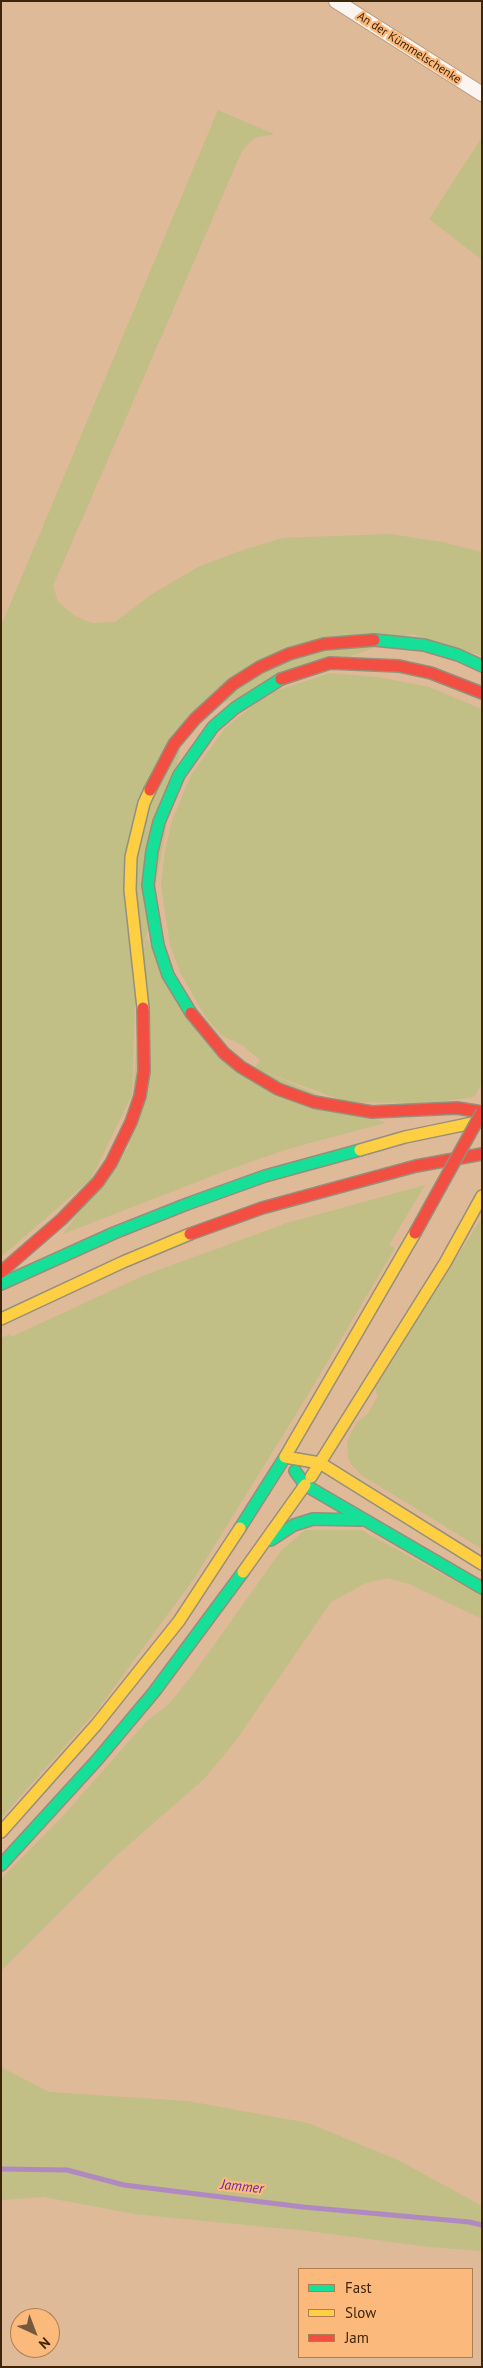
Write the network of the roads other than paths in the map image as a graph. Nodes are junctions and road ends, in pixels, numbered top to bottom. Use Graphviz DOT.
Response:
graph roads {
  1 [pos="336,1"];
  2 [pos="482,94"];
  3 [pos="482,666"];
  4 [pos="482,693"];
  5 [pos="482,1112"];
  6 [pos="482,1121"];
  7 [pos="482,1154"];
  8 [pos="482,1196"];
  9 [pos="1,1272"];
  10 [pos="1,1284"];
  11 [pos="1,1319"];
  12 [pos="285,1457"];
  13 [pos="320,1463"];
  14 [pos="305,1485"];
  15 [pos="363,1520"];
  16 [pos="264,1545"];
  17 [pos="482,1564"];
  18 [pos="482,1588"];
  19 [pos="1,1832"];
  20 [pos="1,1865"];
  1 -- 2 [label="street, An der Kümmelschenke"];
  3 -- 9 [label="main road"];
  4 -- 5 [label="main road"];
  5 -- 12 [label="main road, bridge"];
  6 -- 10 [label="main road"];
  7 -- 11 [label="main road"];
  8 -- 13 [label="main road"];
  12 -- 13 [label="main road"];
  12 -- 14 [label="main road"];
  12 -- 19 [label="main road"];
  13 -- 14 [label="main road"];
  13 -- 17 [label="main road"];
  14 -- 15 [label="main road"];
  14 -- 16 [label="main road"];
  15 -- 16 [label="main road"];
  15 -- 18 [label="main road"];
  16 -- 20 [label="main road"];
}
